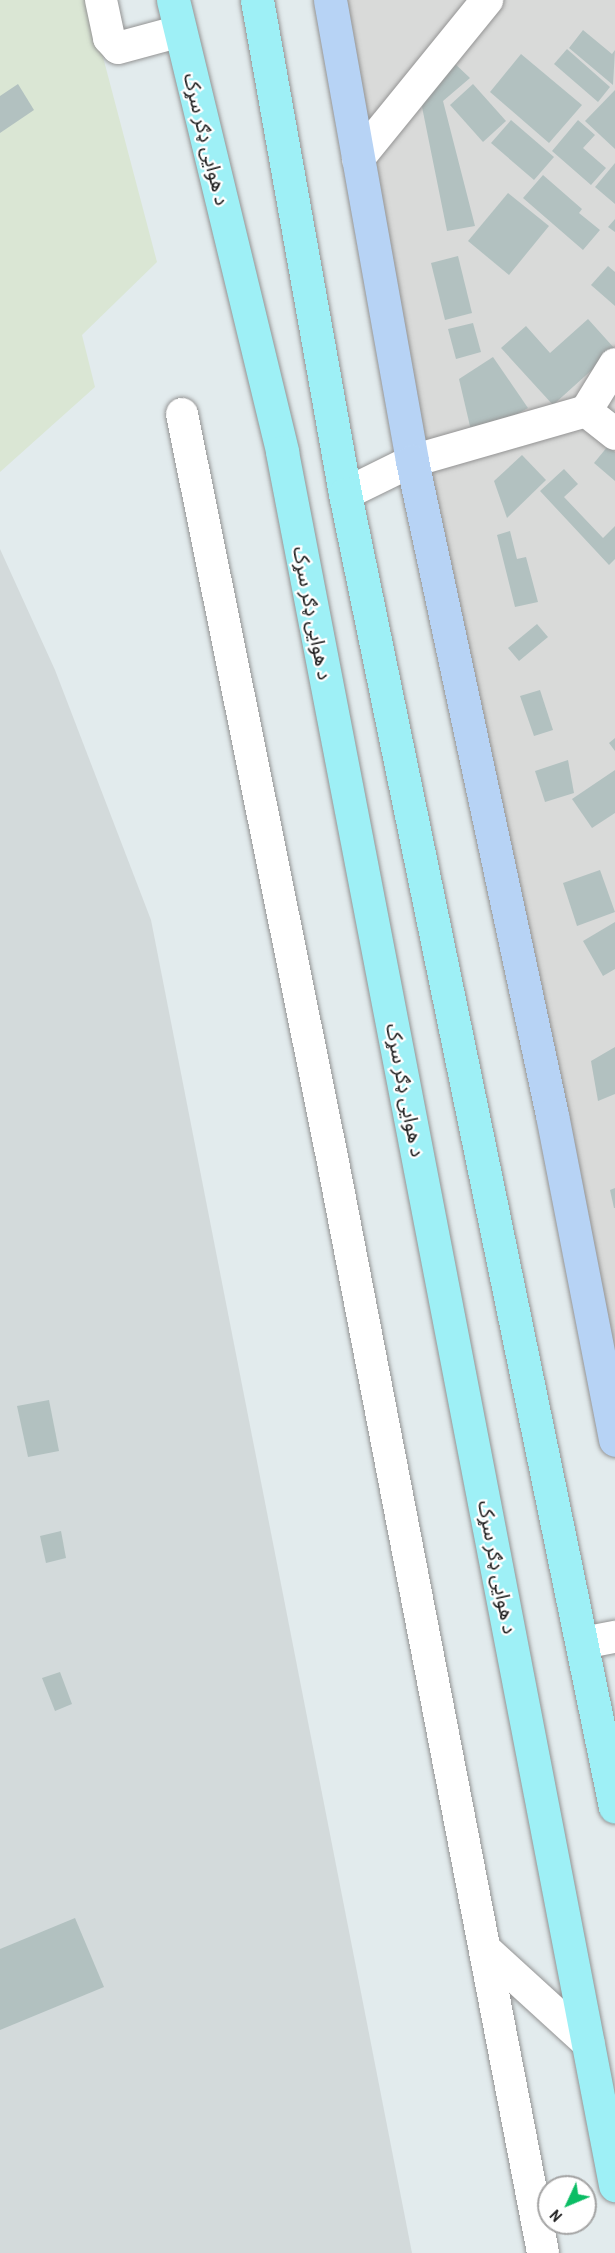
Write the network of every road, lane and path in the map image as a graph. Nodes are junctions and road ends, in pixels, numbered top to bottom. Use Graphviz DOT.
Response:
graph roads {
  1 [pos="101,0"];
  2 [pos="173,0"];
  3 [pos="257,0"];
  4 [pos="330,0"];
  5 [pos="487,0"];
  6 [pos="181,31"];
  7 [pos="358,159"];
  8 [pos="615,364"];
  9 [pos="586,411"];
  10 [pos="182,414"];
  11 [pos="615,434"];
  12 [pos="412,461"];
  13 [pos="345,494"];
  14 [pos="615,1440"];
  15 [pos="615,1637"];
  16 [pos="583,1643"];
  17 [pos="615,1806"];
  18 [pos="486,1950"];
  19 [pos="589,2044"];
  20 [pos="615,2185"];
  21 [pos="543,2253"];
  1 -- 6 [label="street"];
  2 -- 6 [label="main road, د هوایی ډګر سړک"];
  3 -- 13 [label="main road"];
  4 -- 7 [label="street"];
  5 -- 7 [label="street"];
  6 -- 19 [label="main road, د هوایی ډګر سړک"];
  7 -- 12 [label="street"];
  8 -- 9 [label="street"];
  9 -- 11 [label="street"];
  9 -- 12 [label="street"];
  10 -- 18 [label="street"];
  12 -- 13 [label="street"];
  12 -- 14 [label="street"];
  13 -- 16 [label="main road"];
  15 -- 16 [label="street"];
  16 -- 17 [label="main road"];
  18 -- 19 [label="street"];
  18 -- 21 [label="street"];
  19 -- 20 [label="main road, د هوایی ډګر سړک"];
}
